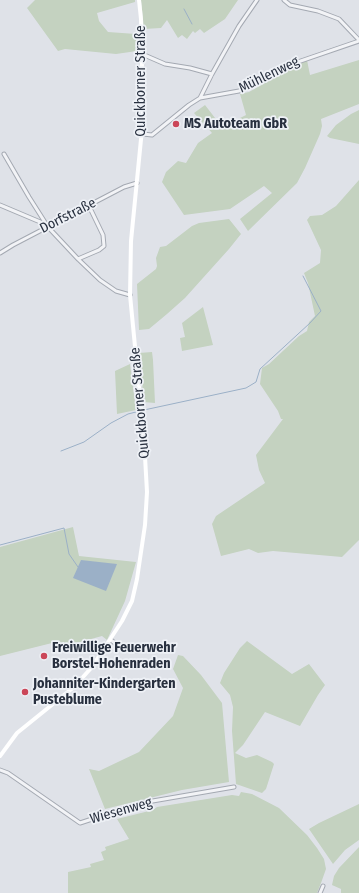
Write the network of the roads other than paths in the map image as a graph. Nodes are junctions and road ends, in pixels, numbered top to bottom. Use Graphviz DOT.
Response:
graph roads {
  1 [pos="139,0"];
  2 [pos="257,0"];
  3 [pos="284,0"];
  4 [pos="359,40"];
  5 [pos="142,54"];
  6 [pos="212,74"];
  7 [pos="200,98"];
  8 [pos="142,134"];
  9 [pos="4,154"];
  10 [pos="137,183"];
  11 [pos="0,205"];
  12 [pos="89,206"];
  13 [pos="48,226"];
  14 [pos="0,253"];
  15 [pos="78,259"];
  16 [pos="130,295"];
  17 [pos="111,640"];
  18 [pos="138,651"];
  19 [pos="0,756"];
  20 [pos="0,770"];
  21 [pos="234,787"];
  22 [pos="323,886"];
  23 [pos="320,893"];
  1 -- 5 [label="main road, Quickborner Straße"];
  2 -- 6 [label="street"];
  3 -- 4 [label="street"];
  4 -- 7 [label="street, Mühlenweg"];
  5 -- 6 [label="street"];
  5 -- 8 [label="main road, Quickborner Straße"];
  6 -- 7 [label="street"];
  7 -- 8 [label="street, Mühlenweg"];
  8 -- 10 [label="main road, Quickborner Straße"];
  9 -- 13 [label="street"];
  10 -- 12 [label="street, Dorfstraße"];
  10 -- 16 [label="main road, Quickborner Straße"];
  11 -- 13 [label="street"];
  12 -- 13 [label="street, Dorfstraße"];
  12 -- 15 [label="street"];
  13 -- 14 [label="street, Dorfstraße"];
  13 -- 15 [label="street"];
  15 -- 16 [label="street"];
  16 -- 17 [label="main road, Quickborner Straße"];
  17 -- 18 [label="street"];
  17 -- 19 [label="main road, Quickborner Straße"];
  20 -- 21 [label="street, Wiesenweg"];
  22 -- 23 [label="street"];
}
